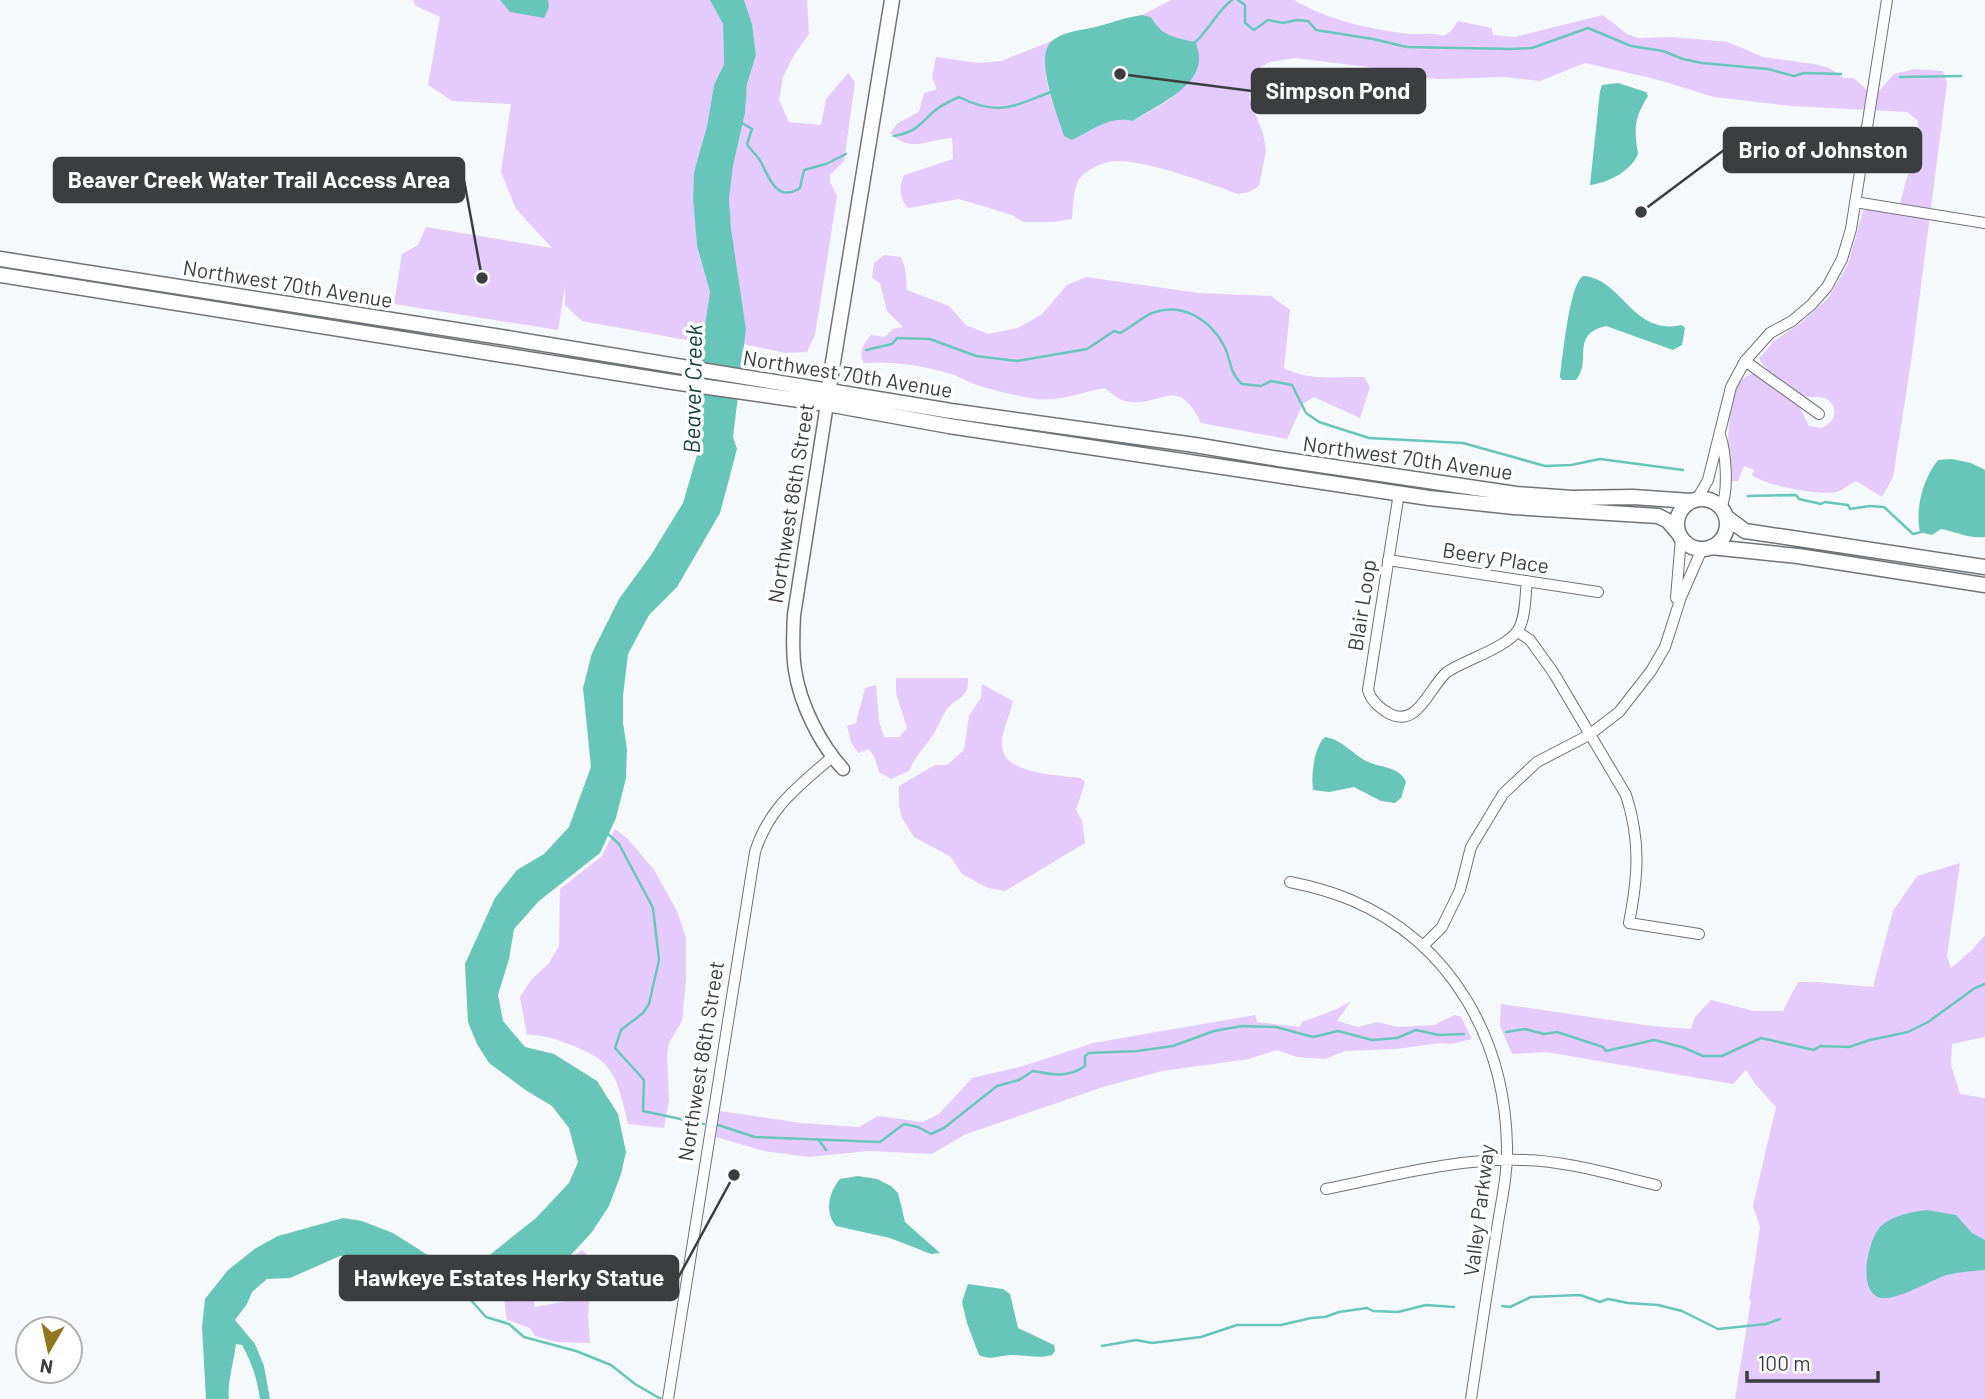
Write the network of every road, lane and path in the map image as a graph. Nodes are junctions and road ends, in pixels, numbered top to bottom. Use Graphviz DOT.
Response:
graph roads {
  1 [pos="892,0"];
  2 [pos="1887,0"];
  3 [pos="1855,202"];
  4 [pos="1985,223"];
  5 [pos="0,259"];
  6 [pos="0,275"];
  7 [pos="1745,361"];
  8 [pos="827,398"];
  9 [pos="1819,414"];
  10 [pos="1720,435"];
  11 [pos="1225,450"];
  12 [pos="1222,466"];
  13 [pos="1399,493"];
  14 [pos="1694,500"];
  15 [pos="1723,512"];
  16 [pos="1680,536"];
  17 [pos="1707,548"];
  18 [pos="1388,560"];
  19 [pos="1985,567"];
  20 [pos="1527,581"];
  21 [pos="1985,585"];
  22 [pos="1598,592"];
  23 [pos="1675,612"];
  24 [pos="1518,632"];
  25 [pos="1589,735"];
  26 [pos="832,757"];
  27 [pos="843,769"];
  28 [pos="1290,882"];
  29 [pos="1699,934"];
  30 [pos="1423,946"];
  31 [pos="1506,1161"];
  32 [pos="1656,1185"];
  33 [pos="1326,1189"];
  34 [pos="668,1398"];
  35 [pos="1471,1399"];
  1 -- 8 [label="main road, Northwest 86th Street"];
  2 -- 3 [label="street"];
  3 -- 4 [label="street"];
  3 -- 7 [label="street"];
  5 -- 8 [label="main road, Northwest 70th Avenue"];
  6 -- 8 [label="main road, Northwest 70th Avenue"];
  7 -- 9 [label="street"];
  7 -- 10 [label="street"];
  8 -- 11 [label="main road, Northwest 70th Avenue"];
  8 -- 12 [label="main road, Northwest 70th Avenue"];
  8 -- 26 [label="street, Northwest 86th Street"];
  10 -- 14 [label="street"];
  10 -- 15 [label="street"];
  11 -- 12 [label="street"];
  11 -- 14 [label="main road, Northwest 70th Avenue"];
  12 -- 13 [label="main road, Northwest 70th Avenue"];
  13 -- 16 [label="main road, Northwest 70th Avenue"];
  13 -- 18 [label="street, Blair Loop"];
  14 -- 15 [label="main road, Northwest 70th Avenue"];
  14 -- 16 [label="main road"];
  15 -- 17 [label="main road"];
  15 -- 19 [label="main road, Northwest 70th Avenue"];
  16 -- 17 [label="main road, Northwest 70th Avenue"];
  16 -- 23 [label="street"];
  17 -- 21 [label="main road, Northwest 70th Avenue"];
  17 -- 23 [label="street"];
  18 -- 20 [label="street, Beery Place"];
  18 -- 24 [label="street, Blair Loop"];
  20 -- 22 [label="street, Beery Place"];
  20 -- 24 [label="street"];
  23 -- 25 [label="street"];
  24 -- 25 [label="street"];
  25 -- 29 [label="street"];
  25 -- 30 [label="street"];
  26 -- 27 [label="street, Northwest 86th Street"];
  26 -- 34 [label="street, Northwest 86th Street"];
  28 -- 30 [label="street, Valley Parkway"];
  30 -- 31 [label="street, Valley Parkway"];
  31 -- 32 [label="street"];
  31 -- 33 [label="street"];
  31 -- 35 [label="street, Valley Parkway"];
}
